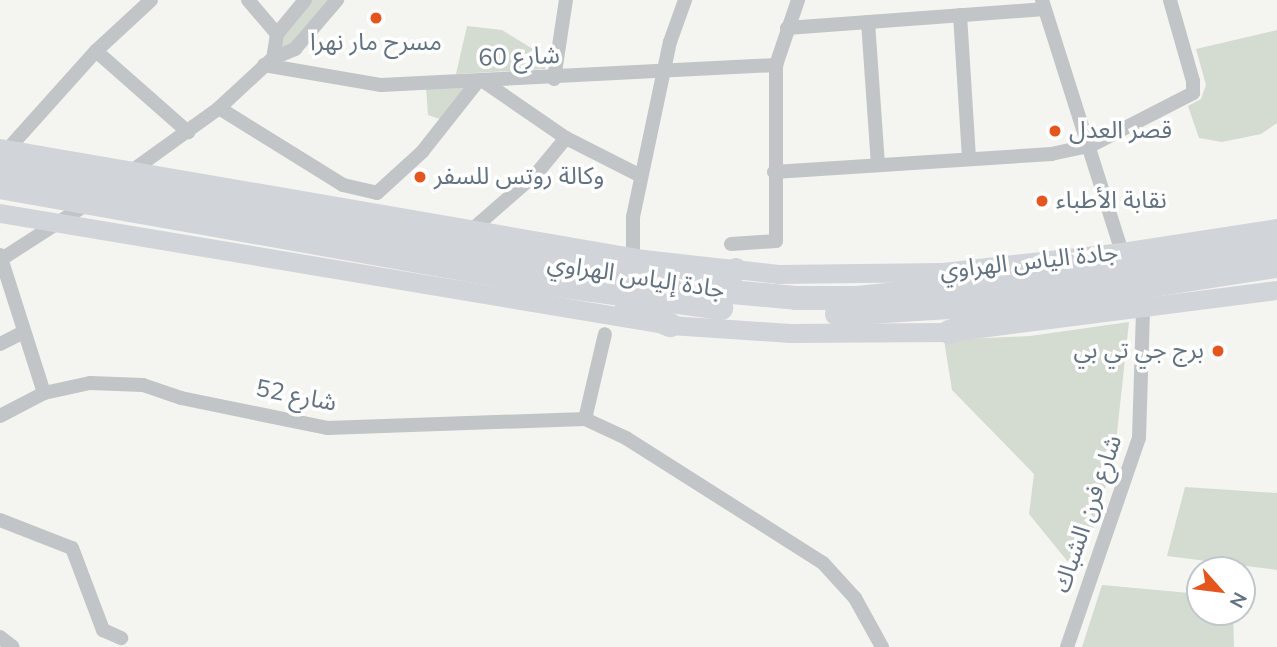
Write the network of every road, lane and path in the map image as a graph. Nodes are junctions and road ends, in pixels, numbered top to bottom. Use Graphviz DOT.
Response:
graph roads {
  1 [pos="151,0"];
  2 [pos="248,0"];
  3 [pos="304,0"];
  4 [pos="337,0"];
  5 [pos="566,0"];
  6 [pos="685,0"];
  7 [pos="798,0"];
  8 [pos="1170,0"];
  9 [pos="1043,4"];
  10 [pos="960,15"];
  11 [pos="868,22"];
  12 [pos="787,28"];
  13 [pos="277,34"];
  14 [pos="96,51"];
  15 [pos="269,62"];
  16 [pos="776,65"];
  17 [pos="663,74"];
  18 [pos="554,79"];
  19 [pos="481,81"];
  20 [pos="219,108"];
  21 [pos="188,132"];
  22 [pos="566,138"];
  23 [pos="1090,146"];
  24 [pos="3,154"];
  25 [pos="969,159"];
  26 [pos="878,164"];
  27 [pos="774,172"];
  28 [pos="641,176"];
  29 [pos="0,187"];
  30 [pos="0,213"];
  31 [pos="68,218"];
  32 [pos="475,227"];
  33 [pos="1277,228"];
  34 [pos="1277,243"];
  35 [pos="731,244"];
  36 [pos="629,251"];
  37 [pos="1122,253"];
  38 [pos="0,258"];
  39 [pos="1277,266"];
  40 [pos="575,268"];
  41 [pos="736,270"];
  42 [pos="943,272"];
  43 [pos="778,274"];
  44 [pos="543,283"];
  45 [pos="1057,289"];
  46 [pos="1277,290"];
  47 [pos="1143,309"];
  48 [pos="670,325"];
  49 [pos="949,332"];
  50 [pos="22,333"];
  51 [pos="605,334"];
  52 [pos="0,344"];
  53 [pos="44,393"];
  54 [pos="0,416"];
  55 [pos="585,418"];
  56 [pos="0,520"];
  57 [pos="0,637"];
  58 [pos="121,638"];
  59 [pos="13,647"];
  60 [pos="882,647"];
  61 [pos="1067,647"];
  1 -- 14 [label="street"];
  2 -- 13 [label="street"];
  3 -- 13 [label="street"];
  4 -- 15 [label="street"];
  5 -- 18 [label="street"];
  6 -- 17 [label="street"];
  7 -- 12 [label="street"];
  8 -- 23 [label="street"];
  9 -- 10 [label="street"];
  9 -- 23 [label="street"];
  10 -- 11 [label="street"];
  10 -- 25 [label="street"];
  11 -- 12 [label="street"];
  11 -- 26 [label="street"];
  12 -- 16 [label="street"];
  13 -- 15 [label="street"];
  14 -- 21 [label="street"];
  14 -- 24 [label="street"];
  15 -- 19 [label="street, شارع 60"];
  15 -- 20 [label="street"];
  16 -- 17 [label="street, شارع 60"];
  16 -- 27 [label="street"];
  17 -- 18 [label="street, شارع 60"];
  17 -- 28 [label="street"];
  18 -- 19 [label="street, شارع 60"];
  19 -- 20 [label="street"];
  19 -- 22 [label="street"];
  20 -- 21 [label="street"];
  21 -- 31 [label="street"];
  22 -- 28 [label="street"];
  22 -- 32 [label="street"];
  23 -- 25 [label="street"];
  23 -- 37 [label="street"];
  24 -- 32 [label="street, جادة إلياس الهراوي"];
  24 -- 40 [label="highway, جادة إلياس الهراوي"];
  25 -- 26 [label="street"];
  26 -- 27 [label="street"];
  27 -- 35 [label="street"];
  28 -- 36 [label="street"];
  29 -- 44 [label="highway, جادة إلياس الهراوي"];
  30 -- 31 [label="street, جادة إلياس الهراوي"];
  31 -- 38 [label="street"];
  31 -- 48 [label="street, جادة إلياس الهراوي"];
  32 -- 36 [label="street, جادة إلياس الهراوي"];
  33 -- 37 [label="street, جادة الياس الهراوي"];
  34 -- 45 [label="highway, جادة إلياس الهراوي"];
  36 -- 41 [label="street, جادة إلياس الهراوي"];
  37 -- 42 [label="street, جادة الياس الهراوي"];
  38 -- 50 [label="street"];
  39 -- 45 [label="highway, جادة إلياس الهراوي"];
  40 -- 41 [label="highway"];
  40 -- 45 [label="highway, جادة إلياس الهراوي"];
  41 -- 43 [label="street, جادة إلياس الهراوي"];
  42 -- 43 [label="street, جادة الياس الهراوي"];
  42 -- 45 [label="highway"];
  44 -- 45 [label="highway, جادة إلياس الهراوي"];
  44 -- 48 [label="highway"];
  45 -- 49 [label="highway"];
  46 -- 47 [label="street"];
  47 -- 49 [label="street, جادة إلياس الهراوي"];
  47 -- 61 [label="street, شارع فرن الشباك"];
  48 -- 49 [label="street, جادة إلياس الهراوي"];
  50 -- 52 [label="street"];
  50 -- 53 [label="street"];
  51 -- 55 [label="street"];
  53 -- 54 [label="street, شارع 52"];
  53 -- 55 [label="street, شارع 52"];
  55 -- 60 [label="street"];
  56 -- 58 [label="street"];
  57 -- 59 [label="street"];
}
